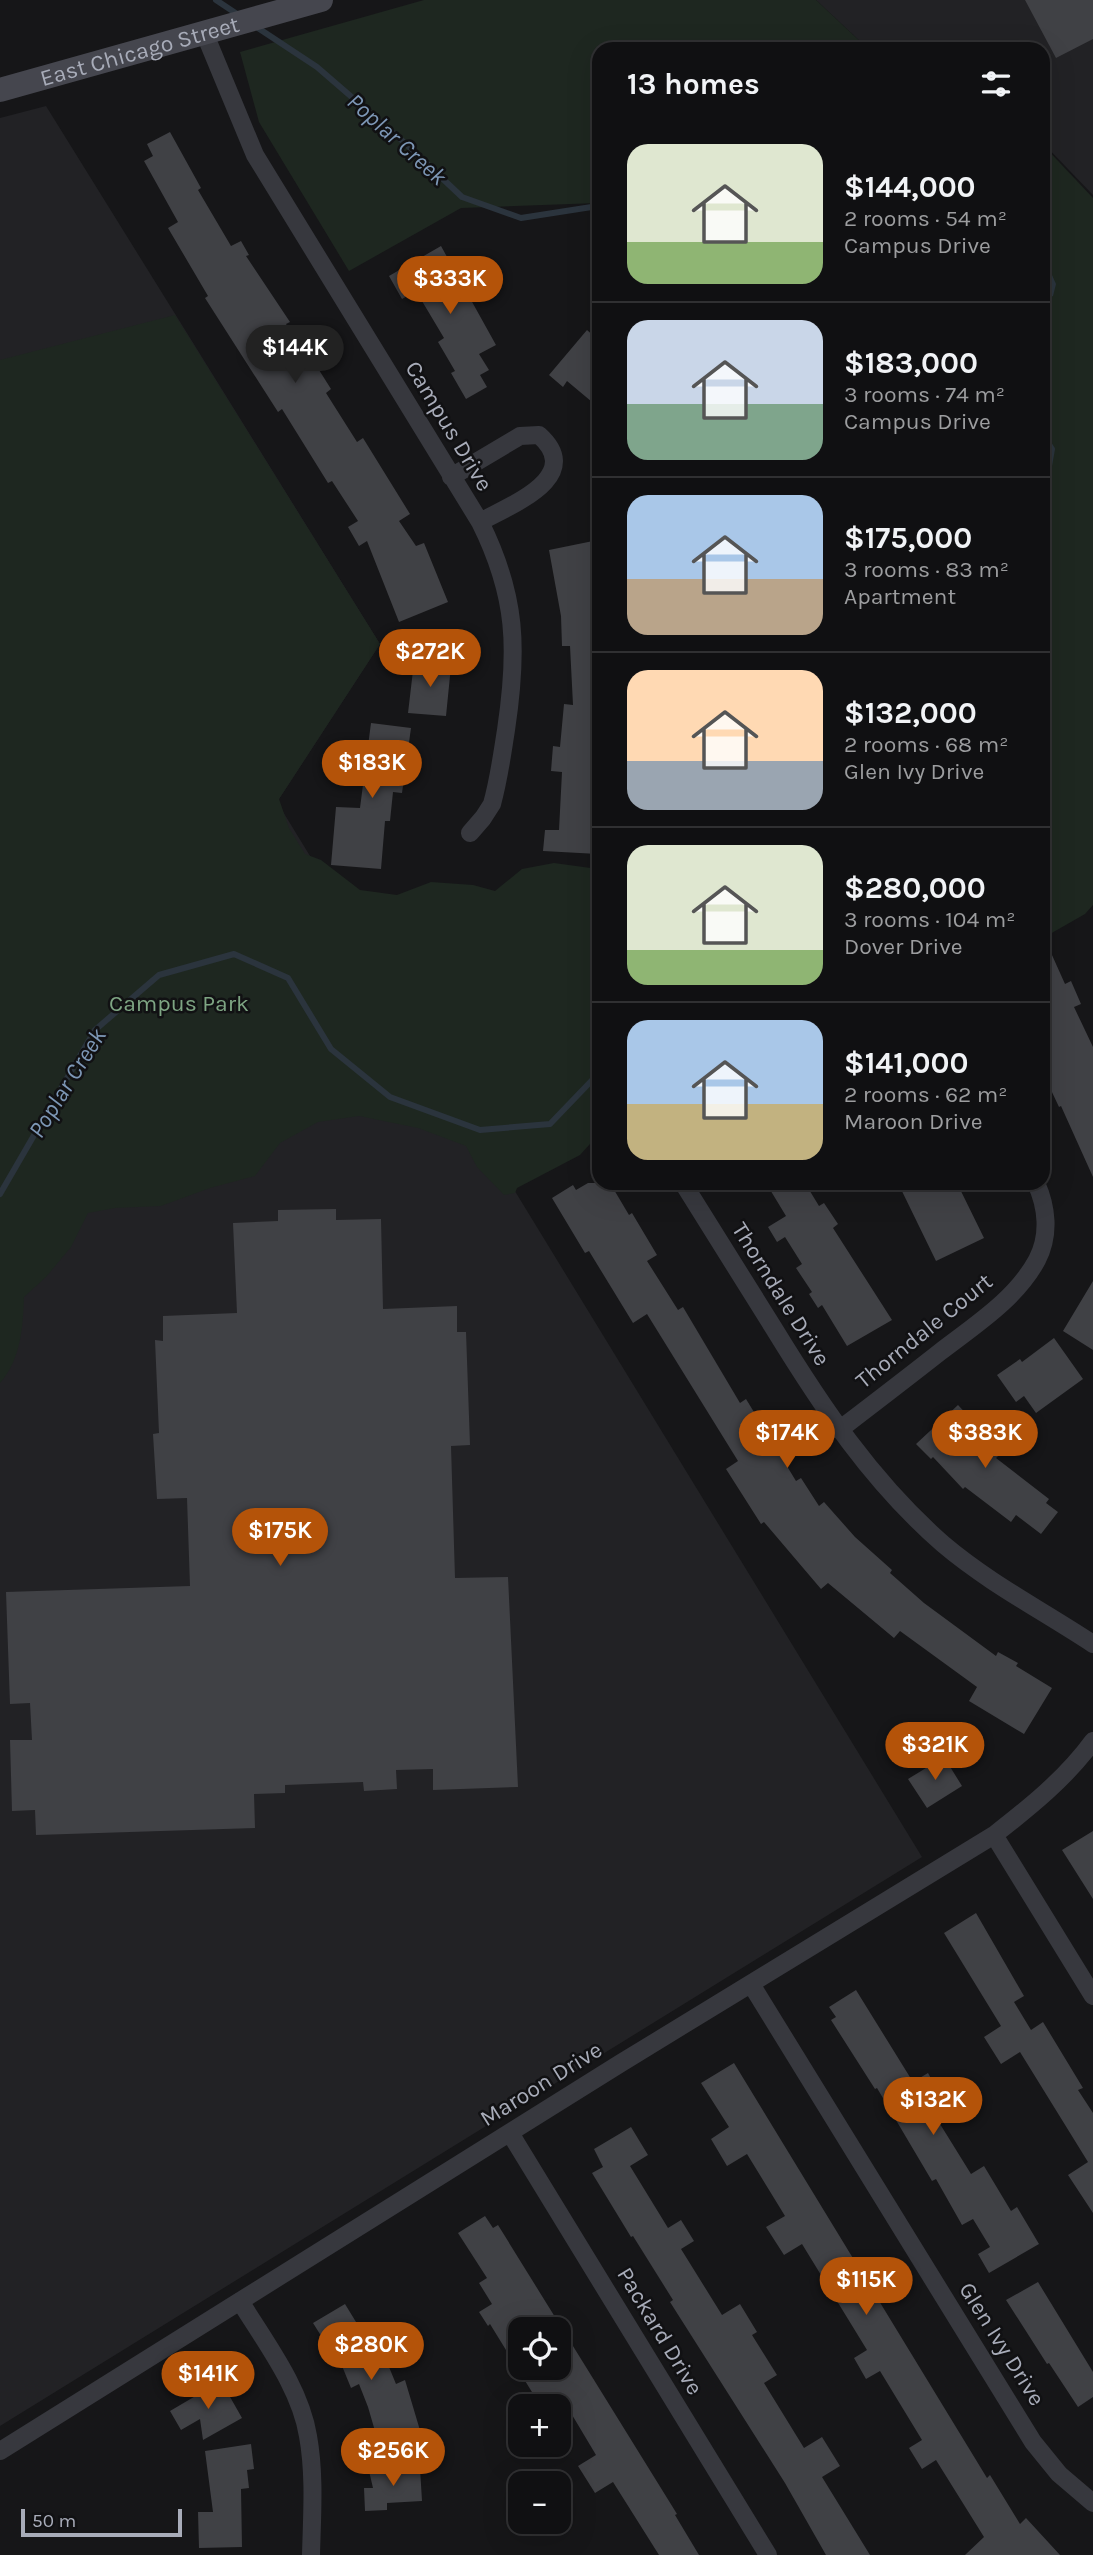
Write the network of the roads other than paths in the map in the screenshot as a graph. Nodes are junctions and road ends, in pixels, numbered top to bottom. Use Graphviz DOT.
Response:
graph roads {
  1 [pos="321,0"];
  2 [pos="204,32"];
  3 [pos="0,90"];
  4 [pos="451,477"];
  5 [pos="480,522"];
  6 [pos="470,833"];
  7 [pos="687,1190"];
  8 [pos="1039,1190"];
  9 [pos="839,1430"];
  10 [pos="1093,1644"];
  11 [pos="1093,1741"];
  12 [pos="994,1835"];
  13 [pos="751,1984"];
  14 [pos="1093,1996"];
  15 [pos="510,2133"];
  16 [pos="240,2301"];
  17 [pos="0,2451"];
  18 [pos="1093,2503"];
  19 [pos="311,2555"];
  20 [pos="768,2555"];
  1 -- 2 [label="main road, East Chicago Street"];
  2 -- 3 [label="main road, East Chicago Street"];
  2 -- 4 [label="street, Campus Drive"];
  4 -- 5 [label="street, Campus Drive"];
  4 -- 5 [label="street"];
  5 -- 6 [label="street, Campus Drive"];
  7 -- 9 [label="street, Thorndale Drive"];
  8 -- 9 [label="street, Thorndale Court"];
  9 -- 10 [label="street, Thorndale Drive"];
  11 -- 12 [label="street, Maroon Drive"];
  12 -- 13 [label="street, Maroon Drive"];
  12 -- 14 [label="street"];
  13 -- 15 [label="street, Maroon Drive"];
  13 -- 18 [label="street, Glen Ivy Drive"];
  15 -- 16 [label="street, Maroon Drive"];
  15 -- 20 [label="street, Packard Drive"];
  16 -- 17 [label="street, Maroon Drive"];
  16 -- 19 [label="street"];
}
